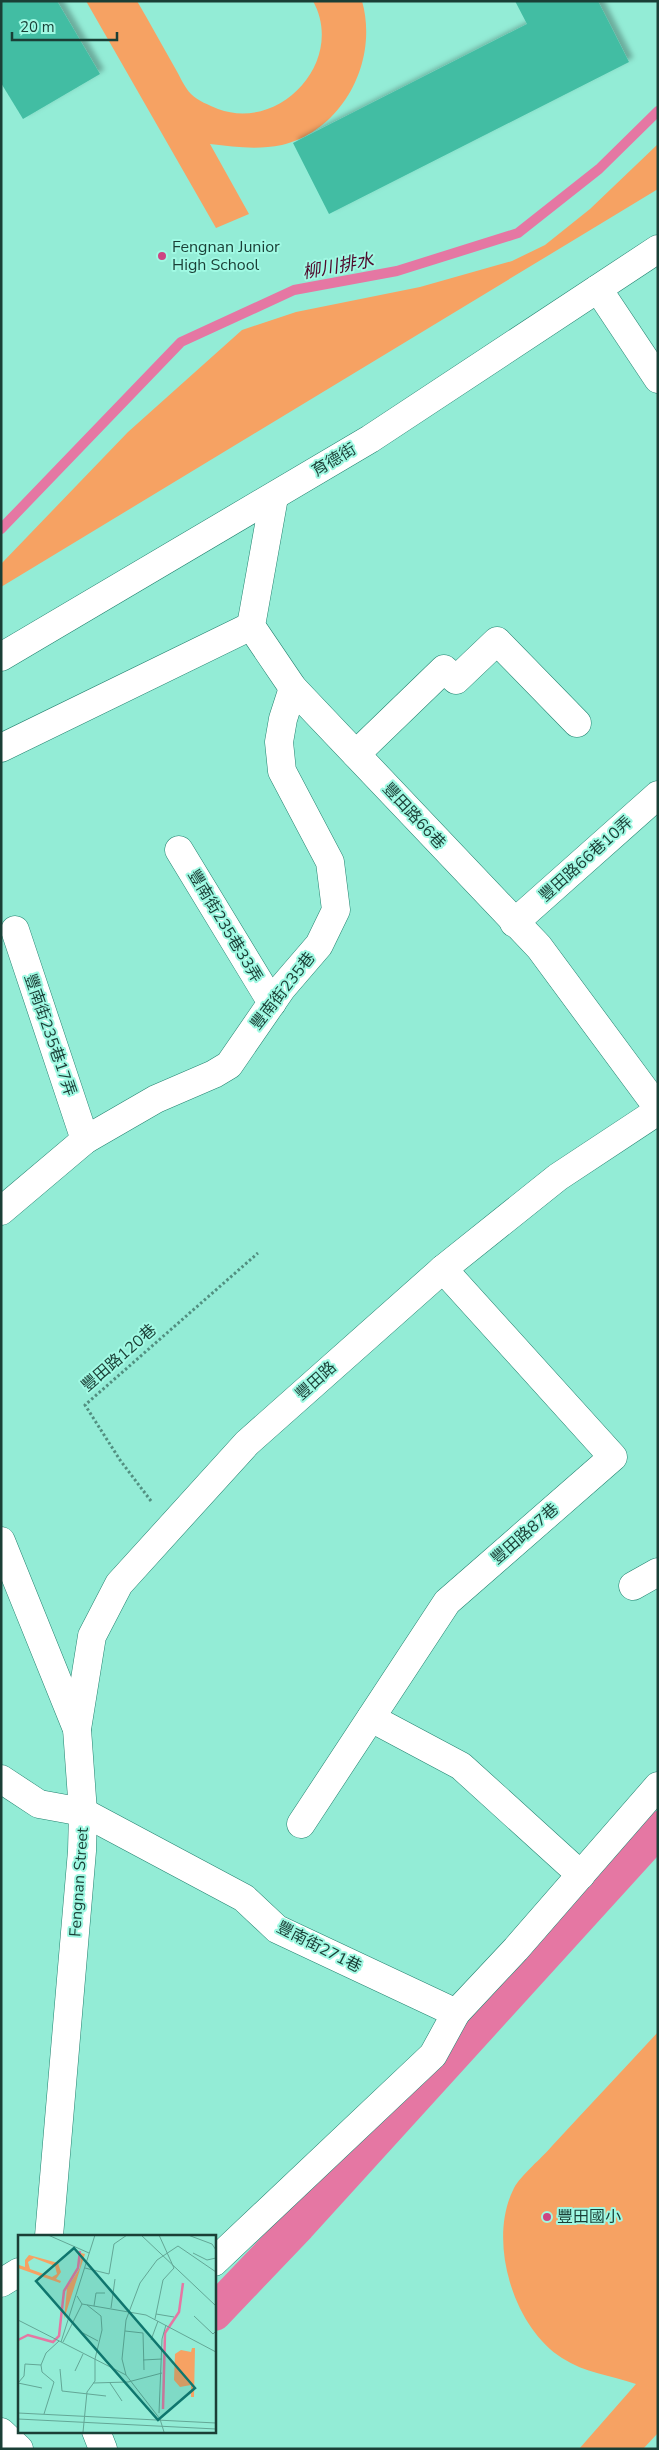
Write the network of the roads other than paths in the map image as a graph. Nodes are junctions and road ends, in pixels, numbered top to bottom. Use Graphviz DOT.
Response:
graph roads {
  1 [pos="658,250"];
  2 [pos="598,289"];
  3 [pos="658,379"];
  4 [pos="274,497"];
  5 [pos="251,626"];
  6 [pos="1,657"];
  7 [pos="293,688"];
  8 [pos="577,723"];
  9 [pos="1,748"];
  10 [pos="356,754"];
  11 [pos="658,794"];
  12 [pos="179,850"];
  13 [pos="514,923"];
  14 [pos="15,930"];
  15 [pos="272,1003"];
  16 [pos="658,1109"];
  17 [pos="85,1140"];
  18 [pos="1,1211"];
  19 [pos="443,1269"];
  20 [pos="1,1541"];
  21 [pos="658,1572"];
  22 [pos="633,1586"];
  23 [pos="371,1718"];
  24 [pos="77,1729"];
  25 [pos="1,1779"];
  26 [pos="658,1786"];
  27 [pos="83,1812"];
  28 [pos="301,1824"];
  29 [pos="581,1875"];
  30 [pos="456,2013"];
  31 [pos="49,2234"];
  32 [pos="215,2261"];
  33 [pos="18,2273"];
  34 [pos="1,2283"];
  35 [pos="1,2432"];
  36 [pos="30,2432"];
  37 [pos="96,2432"];
  38 [pos="19,2449"];
  39 [pos="29,2449"];
  40 [pos="103,2449"];
  1 -- 2 [label="street, 育德街"];
  2 -- 3 [label="street"];
  2 -- 4 [label="street, 育德街"];
  4 -- 5 [label="street"];
  4 -- 6 [label="street, 育德街"];
  5 -- 7 [label="street, 豐田路66巷"];
  5 -- 9 [label="street"];
  7 -- 10 [label="street, 豐田路66巷"];
  7 -- 15 [label="street, 豐南街235巷"];
  8 -- 10 [label="street"];
  10 -- 13 [label="street, 豐田路66巷"];
  11 -- 13 [label="street, 豐田路66巷10弄"];
  12 -- 15 [label="street, 豐南街235巷33弄"];
  13 -- 16 [label="street, 豐田路66巷"];
  14 -- 17 [label="street, 豐南街235巷17弄"];
  15 -- 17 [label="street, 豐南街235巷"];
  16 -- 19 [label="street, 豐田路"];
  17 -- 18 [label="street, 豐南街235巷"];
  19 -- 23 [label="street, 豐田路87巷"];
  19 -- 24 [label="street, 豐田路"];
  20 -- 24 [label="street, Fengnan Street"];
  21 -- 22 [label="street"];
  23 -- 28 [label="street, 豐田路87巷"];
  23 -- 29 [label="street"];
  24 -- 27 [label="street, Fengnan Street"];
  25 -- 27 [label="street, 豐南街271巷"];
  26 -- 29 [label="street"];
  27 -- 30 [label="street, 豐南街271巷"];
  27 -- 31 [label="street, Fengnan Street"];
  29 -- 30 [label="street"];
  30 -- 32 [label="street"];
  33 -- 34 [label="street"];
  35 -- 38 [label="street"];
  36 -- 39 [label="street"];
  37 -- 40 [label="street"];
}
